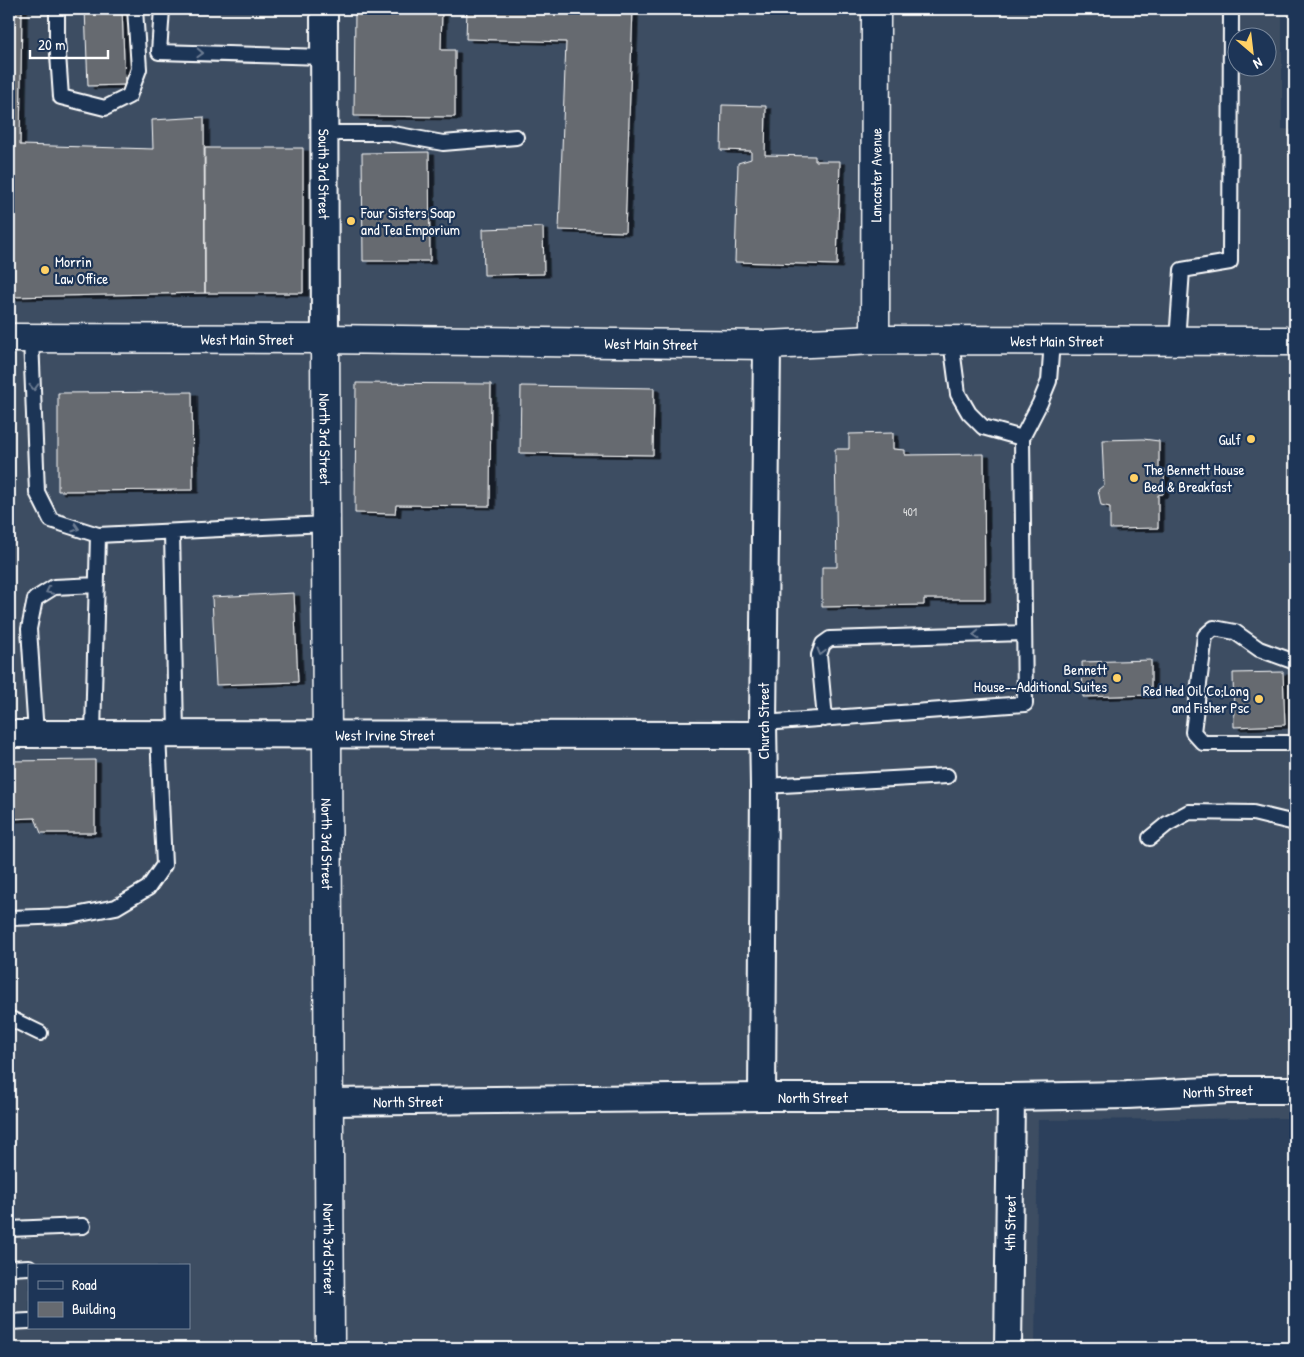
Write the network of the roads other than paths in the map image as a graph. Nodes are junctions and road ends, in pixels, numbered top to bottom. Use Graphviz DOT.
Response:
graph roads {
  1 [pos="57,9"];
  2 [pos="135,9"];
  3 [pos="162,9"];
  4 [pos="324,9"];
  5 [pos="876,9"];
  6 [pos="1231,9"];
  7 [pos="324,57"];
  8 [pos="324,133"];
  9 [pos="516,137"];
  10 [pos="20,338"];
  11 [pos="324,339"];
  12 [pos="874,340"];
  13 [pos="951,340"];
  14 [pos="1052,341"];
  15 [pos="1177,341"];
  16 [pos="1295,341"];
  17 [pos="767,345"];
  18 [pos="1022,438"];
  19 [pos="326,524"];
  20 [pos="172,532"];
  21 [pos="98,535"];
  22 [pos="97,585"];
  23 [pos="1024,633"];
  24 [pos="1295,662"];
  25 [pos="825,719"];
  26 [pos="763,729"];
  27 [pos="9,734"];
  28 [pos="36,734"];
  29 [pos="94,734"];
  30 [pos="167,734"];
  31 [pos="327,734"];
  32 [pos="1295,743"];
  33 [pos="947,776"];
  34 [pos="764,786"];
  35 [pos="1295,823"];
  36 [pos="1150,838"];
  37 [pos="9,918"];
  38 [pos="9,1018"];
  39 [pos="40,1033"];
  40 [pos="1295,1090"];
  41 [pos="762,1097"];
  42 [pos="1011,1097"];
  43 [pos="329,1102"];
  44 [pos="84,1226"];
  45 [pos="9,1229"];
  46 [pos="28,1267"];
  47 [pos="9,1268"];
  48 [pos="28,1321"];
  49 [pos="9,1322"];
  50 [pos="330,1348"];
  51 [pos="1008,1348"];
  1 -- 2 [label="lane"];
  3 -- 7 [label="lane, one-way"];
  4 -- 7 [label="street, South 3rd Street"];
  5 -- 12 [label="main road, Lancaster Avenue"];
  6 -- 15 [label="lane"];
  7 -- 8 [label="street, South 3rd Street"];
  8 -- 9 [label="lane"];
  8 -- 11 [label="street, South 3rd Street"];
  10 -- 11 [label="main road, West Main Street"];
  10 -- 21 [label="lane, one-way"];
  11 -- 17 [label="main road, West Main Street"];
  11 -- 19 [label="main road, North 3rd Street"];
  12 -- 13 [label="main road, West Main Street"];
  12 -- 17 [label="main road, West Main Street"];
  13 -- 14 [label="main road, West Main Street"];
  13 -- 18 [label="lane"];
  14 -- 15 [label="main road, West Main Street"];
  14 -- 18 [label="lane"];
  15 -- 16 [label="main road, West Main Street"];
  17 -- 26 [label="street, Church Street"];
  18 -- 23 [label="lane"];
  19 -- 20 [label="lane"];
  19 -- 31 [label="main road, North 3rd Street"];
  20 -- 21 [label="lane"];
  20 -- 30 [label="lane"];
  21 -- 22 [label="lane"];
  22 -- 28 [label="lane, one-way"];
  22 -- 29 [label="lane"];
  23 -- 25 [label="lane"];
  23 -- 25 [label="lane, one-way"];
  24 -- 32 [label="lane"];
  25 -- 26 [label="lane"];
  26 -- 31 [label="street, West Irvine Street"];
  26 -- 34 [label="street, Church Street"];
  27 -- 28 [label="street, West Irvine Street"];
  28 -- 29 [label="street, West Irvine Street"];
  29 -- 30 [label="street, West Irvine Street"];
  30 -- 31 [label="street, West Irvine Street"];
  30 -- 37 [label="lane"];
  31 -- 43 [label="main road, North 3rd Street"];
  33 -- 34 [label="lane"];
  34 -- 41 [label="street, Church Street"];
  35 -- 36 [label="lane"];
  38 -- 39 [label="lane"];
  40 -- 42 [label="street, North Street"];
  41 -- 42 [label="street, North Street"];
  41 -- 43 [label="street, North Street"];
  42 -- 51 [label="street, 4th Street"];
  43 -- 50 [label="main road, North 3rd Street"];
  44 -- 45 [label="lane"];
  46 -- 47 [label="lane"];
  48 -- 49 [label="lane"];
}
